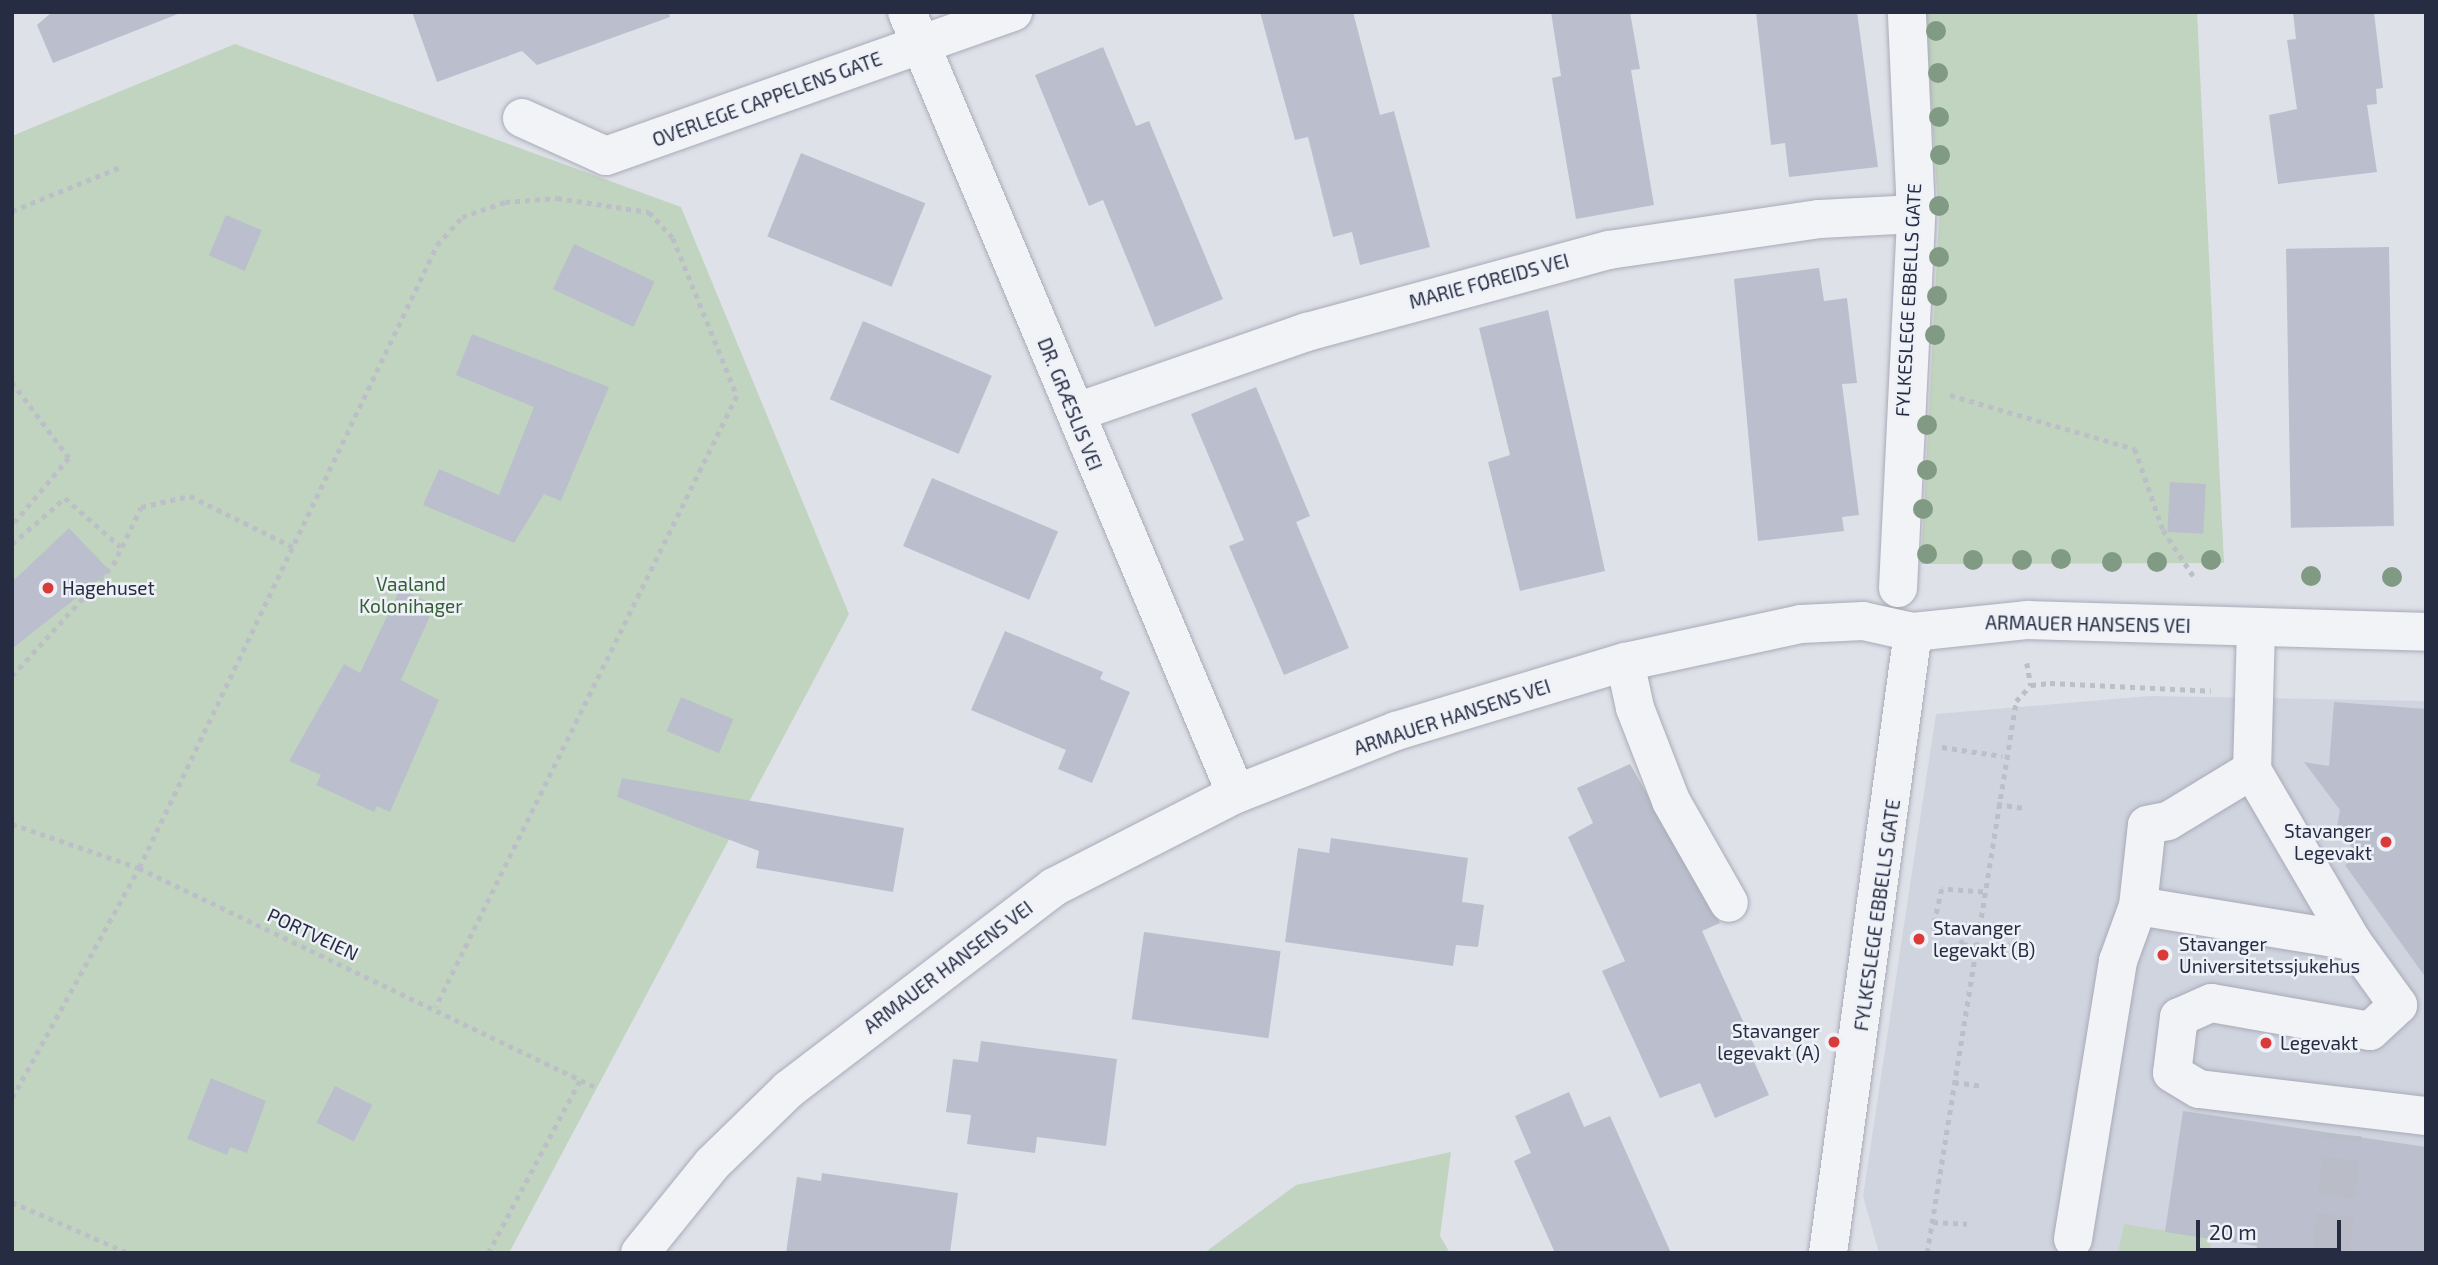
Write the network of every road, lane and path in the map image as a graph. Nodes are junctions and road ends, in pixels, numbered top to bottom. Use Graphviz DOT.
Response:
graph roads {
  1 [pos="1013,12"];
  2 [pos="1907,12"];
  3 [pos="914,28"];
  4 [pos="522,118"];
  5 [pos="123,166"];
  6 [pos="12,211"];
  7 [pos="1916,214"];
  8 [pos="12,382"];
  9 [pos="1905,395"];
  10 [pos="1077,412"];
  11 [pos="12,526"];
  12 [pos="12,544"];
  13 [pos="121,547"];
  14 [pos="293,547"];
  15 [pos="2198,584"];
  16 [pos="1898,587"];
  17 [pos="2256,628"];
  18 [pos="1913,632"];
  19 [pos="2426,632"];
  20 [pos="2026,655"];
  21 [pos="1625,662"];
  22 [pos="12,676"];
  23 [pos="2031,685"];
  24 [pos="2218,696"];
  25 [pos="1927,745"];
  26 [pos="2002,757"];
  27 [pos="2252,770"];
  28 [pos="1236,794"];
  29 [pos="1997,804"];
  30 [pos="2027,807"];
  31 [pos="12,824"];
  32 [pos="139,868"];
  33 [pos="1983,891"];
  34 [pos="1729,903"];
  35 [pos="2138,906"];
  36 [pos="2352,941"];
  37 [pos="2010,944"];
  38 [pos="1975,945"];
  39 [pos="436,1007"];
  40 [pos="582,1078"];
  41 [pos="1954,1082"];
  42 [pos="1983,1086"];
  43 [pos="595,1087"];
  44 [pos="12,1098"];
  45 [pos="2426,1116"];
  46 [pos="1837,1197"];
  47 [pos="12,1202"];
  48 [pos="1933,1222"];
  49 [pos="1967,1224"];
  50 [pos="2073,1239"];
  51 [pos="128,1253"];
  52 [pos="488,1253"];
  53 [pos="640,1253"];
  54 [pos="1828,1253"];
  55 [pos="1854,1253"];
  56 [pos="1927,1253"];
  1 -- 3 [label="street, OVERLEGE CAPPELENS GATE"];
  2 -- 7 [label="street, FYLKESLEGE EBBELLS GATE"];
  3 -- 4 [label="street, OVERLEGE CAPPELENS GATE"];
  3 -- 10 [label="street, DR. GRÆSLIS VEI"];
  5 -- 6 [label="path"];
  7 -- 9 [label="street, FYLKESLEGE EBBELLS GATE"];
  7 -- 10 [label="street, MARIE FØREIDS VEI"];
  8 -- 11 [label="path"];
  9 -- 15 [label="path"];
  9 -- 16 [label="street, FYLKESLEGE EBBELLS GATE"];
  10 -- 28 [label="street, DR. GRÆSLIS VEI"];
  12 -- 13 [label="path"];
  13 -- 14 [label="path"];
  13 -- 22 [label="path"];
  14 -- 32 [label="path"];
  14 -- 39 [label="path"];
  17 -- 18 [label="street, ARMAUER HANSENS VEI"];
  17 -- 19 [label="street, ARMAUER HANSENS VEI"];
  17 -- 27 [label="street"];
  18 -- 21 [label="street, ARMAUER HANSENS VEI"];
  18 -- 46 [label="street, FYLKESLEGE EBBELLS GATE"];
  20 -- 23 [label="path"];
  21 -- 28 [label="street, ARMAUER HANSENS VEI"];
  21 -- 34 [label="street"];
  23 -- 24 [label="path"];
  23 -- 26 [label="path"];
  25 -- 26 [label="path"];
  26 -- 29 [label="path"];
  27 -- 35 [label="street"];
  27 -- 36 [label="street"];
  28 -- 53 [label="street, ARMAUER HANSENS VEI"];
  29 -- 30 [label="path"];
  29 -- 33 [label="path"];
  31 -- 32 [label="path, PORTVEIEN"];
  32 -- 39 [label="path, PORTVEIEN"];
  32 -- 44 [label="path"];
  33 -- 38 [label="path"];
  33 -- 38 [label="path"];
  35 -- 36 [label="street"];
  35 -- 50 [label="street"];
  36 -- 45 [label="street"];
  37 -- 38 [label="path"];
  38 -- 41 [label="path"];
  39 -- 40 [label="path, PORTVEIEN"];
  40 -- 43 [label="path, PORTVEIEN"];
  40 -- 52 [label="path"];
  41 -- 42 [label="path"];
  41 -- 48 [label="path"];
  46 -- 54 [label="street, FYLKESLEGE EBBELLS GATE"];
  46 -- 55 [label="street, FYLKESLEGE EBBELLS GATE"];
  47 -- 51 [label="path"];
  48 -- 49 [label="path"];
  48 -- 56 [label="path"];
}
